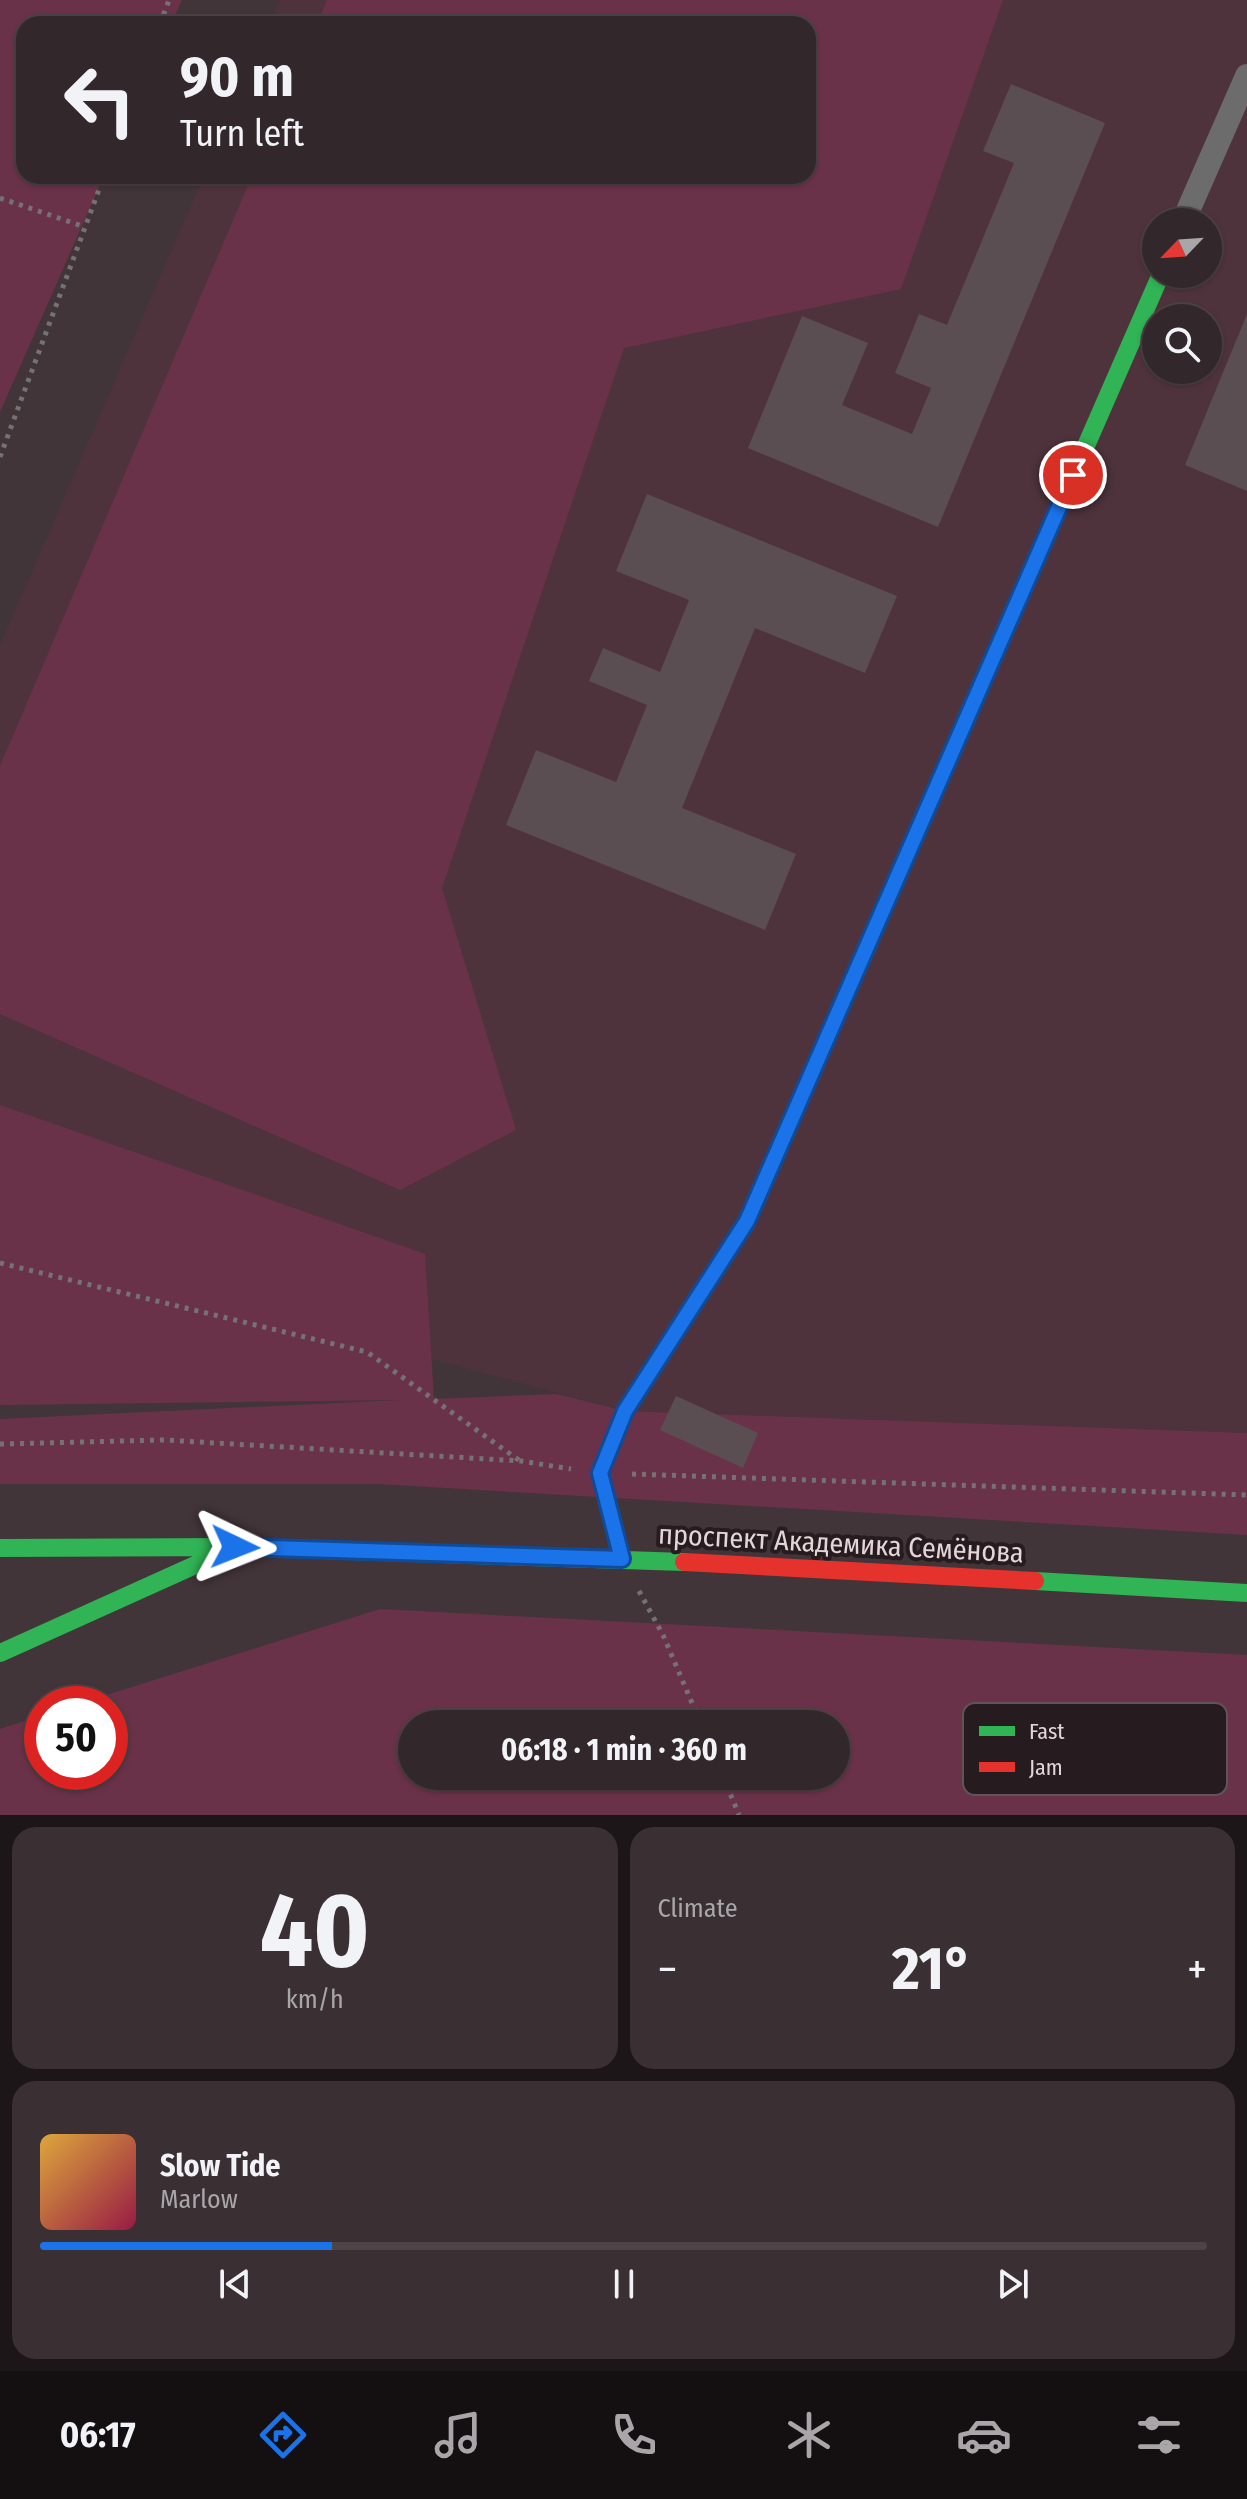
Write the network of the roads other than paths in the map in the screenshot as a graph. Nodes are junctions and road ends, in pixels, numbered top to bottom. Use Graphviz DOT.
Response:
graph roads {
  1 [pos="1247,76"];
  2 [pos="1189,208"];
  3 [pos="1155,288"];
  4 [pos="235,1547"];
  5 [pos="0,1548"];
  6 [pos="622,1559"];
  7 [pos="1247,1593"];
  8 [pos="0,1653"];
  1 -- 2 [label="street"];
  3 -- 6 [label="street"];
  4 -- 5 [label="street, проспект Академика Семёнова"];
  4 -- 6 [label="street, проспект Академика Семёнова"];
  4 -- 8 [label="street"];
  6 -- 7 [label="street, проспект Академика Семёнова"];
}
